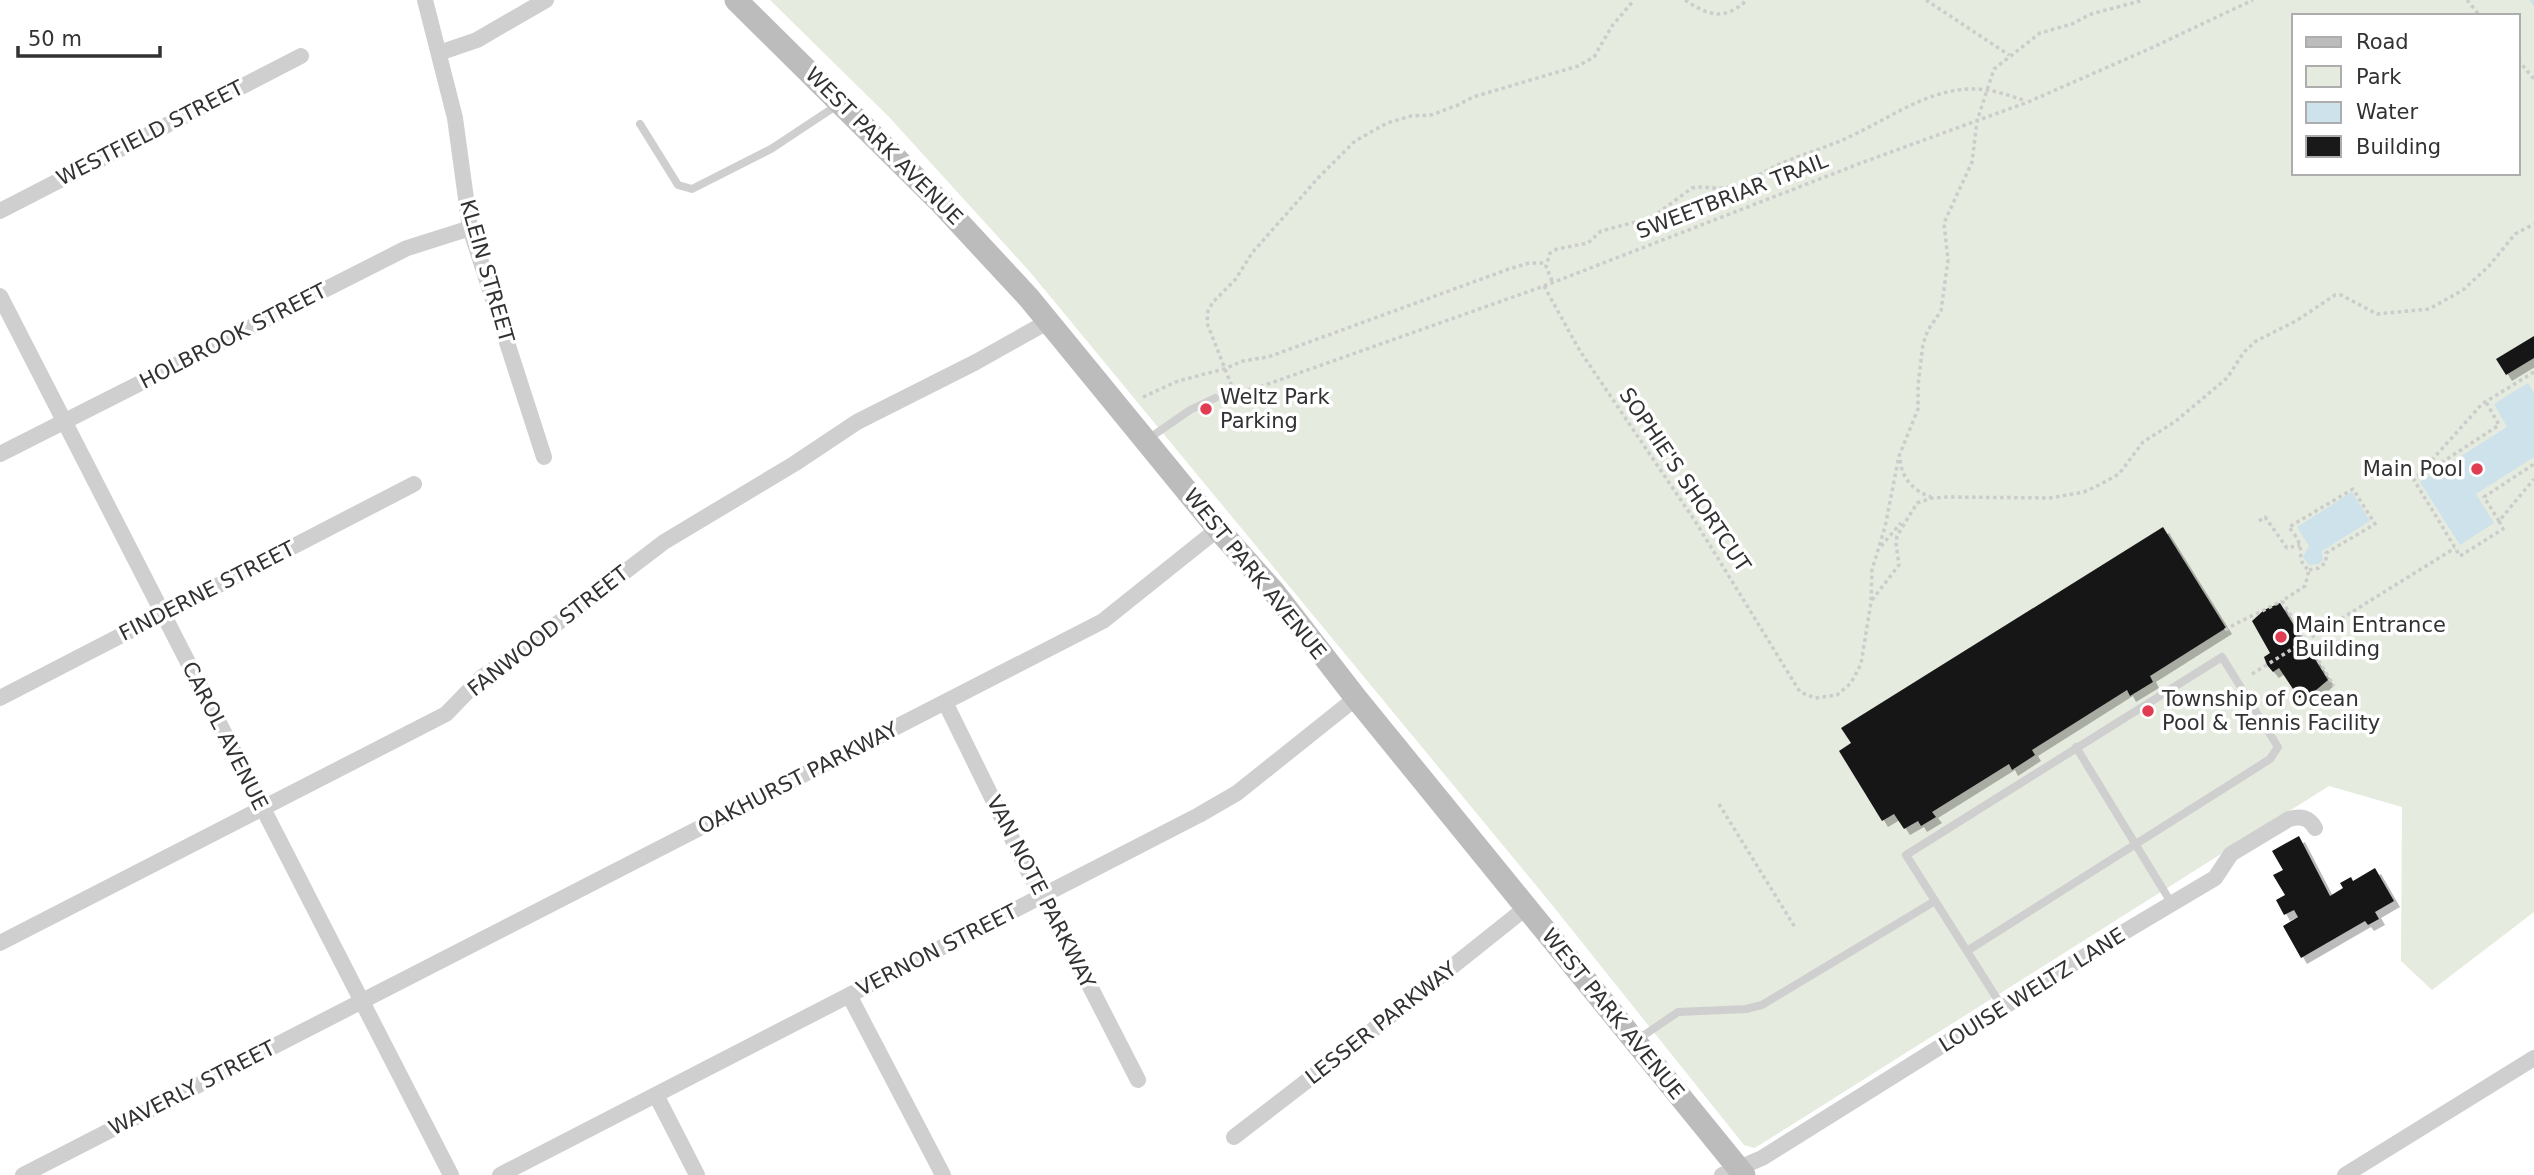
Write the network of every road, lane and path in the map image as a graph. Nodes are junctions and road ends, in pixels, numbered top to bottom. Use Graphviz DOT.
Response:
graph roads {
  1 [pos="425,0"];
  2 [pos="546,0"];
  3 [pos="736,0"];
  4 [pos="1634,0"];
  5 [pos="1685,0"];
  6 [pos="1747,0"];
  7 [pos="1926,0"];
  8 [pos="2144,0"];
  9 [pos="2253,0"];
  10 [pos="2467,0"];
  11 [pos="2478,14"];
  12 [pos="439,53"];
  13 [pos="2009,55"];
  14 [pos="301,56"];
  15 [pos="2520,62"];
  16 [pos="2534,79"];
  17 [pos="1985,90"];
  18 [pos="2028,102"];
  19 [pos="841,103"];
  20 [pos="1977,121"];
  21 [pos="640,124"];
  22 [pos="0,211"];
  23 [pos="2534,224"];
  24 [pos="470,228"];
  25 [pos="1546,264"];
  26 [pos="1553,282"];
  27 [pos="1544,286"];
  28 [pos="0,296"];
  29 [pos="1049,321"];
  30 [pos="1224,369"];
  31 [pos="2534,373"];
  32 [pos="1234,391"];
  33 [pos="1143,397"];
  34 [pos="1214,398"];
  35 [pos="2486,402"];
  36 [pos="64,421"];
  37 [pos="1146,441"];
  38 [pos="0,454"];
  39 [pos="1899,456"];
  40 [pos="544,457"];
  41 [pos="2534,464"];
  42 [pos="2534,479"];
  43 [pos="2414,480"];
  44 [pos="414,484"];
  45 [pos="1933,498"];
  46 [pos="1907,517"];
  47 [pos="2259,521"];
  48 [pos="2499,521"];
  49 [pos="1218,529"];
  50 [pos="2300,545"];
  51 [pos="2455,548"];
  52 [pos="1877,550"];
  53 [pos="2309,570"];
  54 [pos="2282,601"];
  55 [pos="1871,602"];
  56 [pos="163,614"];
  57 [pos="2225,630"];
  58 [pos="2306,640"];
  59 [pos="2252,674"];
  60 [pos="2334,686"];
  61 [pos="0,698"];
  62 [pos="1356,698"];
  63 [pos="945,702"];
  64 [pos="2076,747"];
  65 [pos="1719,804"];
  66 [pos="263,808"];
  67 [pos="2315,828"];
  68 [pos="2136,845"];
  69 [pos="1042,896"];
  70 [pos="1936,901"];
  71 [pos="2172,904"];
  72 [pos="1527,907"];
  73 [pos="1796,929"];
  74 [pos="0,943"];
  75 [pos="1967,951"];
  76 [pos="849,995"];
  77 [pos="362,1002"];
  78 [pos="2003,1008"];
  79 [pos="1636,1041"];
  80 [pos="2534,1058"];
  81 [pos="1138,1080"];
  82 [pos="656,1095"];
  83 [pos="1234,1138"];
  84 [pos="1735,1173"];
  85 [pos="23,1175"];
  86 [pos="451,1175"];
  87 [pos="500,1175"];
  88 [pos="697,1175"];
  89 [pos="943,1175"];
  90 [pos="2345,1175"];
  1 -- 12 [label="street, KLEIN STREET"];
  2 -- 12 [label="street"];
  3 -- 19 [label="street, WEST PARK AVENUE"];
  4 -- 30 [label="path"];
  5 -- 6 [label="path"];
  7 -- 13 [label="path"];
  8 -- 13 [label="path"];
  9 -- 18 [label="path, SWEETBRIAR TRAIL"];
  10 -- 11 [label="path"];
  12 -- 24 [label="street, KLEIN STREET"];
  13 -- 17 [label="path"];
  14 -- 22 [label="street, WESTFIELD STREET"];
  15 -- 16 [label="path"];
  17 -- 18 [label="path"];
  17 -- 20 [label="path"];
  17 -- 25 [label="path"];
  18 -- 20 [label="path, SWEETBRIAR TRAIL"];
  19 -- 21 [label="lane"];
  19 -- 29 [label="street, WEST PARK AVENUE"];
  20 -- 26 [label="path, SWEETBRIAR TRAIL"];
  20 -- 39 [label="path"];
  23 -- 45 [label="path"];
  24 -- 36 [label="street, HOLBROOK STREET"];
  24 -- 40 [label="street, KLEIN STREET"];
  25 -- 26 [label="path"];
  25 -- 30 [label="path"];
  26 -- 27 [label="path, SWEETBRIAR TRAIL"];
  27 -- 32 [label="path, SWEETBRIAR TRAIL"];
  27 -- 55 [label="path, SOPHIE'S SHORTCUT"];
  28 -- 36 [label="street, CAROL AVENUE"];
  29 -- 37 [label="street, WEST PARK AVENUE"];
  29 -- 66 [label="street, FANWOOD STREET"];
  30 -- 32 [label="path"];
  30 -- 33 [label="path"];
  31 -- 35 [label="path"];
  32 -- 34 [label="path, SWEETBRIAR TRAIL"];
  34 -- 37 [label="lane"];
  35 -- 43 [label="path"];
  35 -- 43 [label="path"];
  36 -- 38 [label="street, HOLBROOK STREET"];
  36 -- 56 [label="street, CAROL AVENUE"];
  37 -- 49 [label="street, WEST PARK AVENUE"];
  39 -- 45 [label="path"];
  39 -- 52 [label="path"];
  41 -- 48 [label="path"];
  42 -- 48 [label="path"];
  43 -- 51 [label="path"];
  44 -- 56 [label="street, FINDERNE STREET"];
  45 -- 46 [label="path"];
  46 -- 52 [label="path"];
  46 -- 55 [label="path"];
  47 -- 50 [label="path"];
  48 -- 51 [label="path"];
  49 -- 62 [label="street, WEST PARK AVENUE"];
  49 -- 63 [label="street, OAKHURST PARKWAY"];
  50 -- 53 [label="path"];
  50 -- 53 [label="path"];
  51 -- 58 [label="path"];
  52 -- 55 [label="path"];
  53 -- 54 [label="path"];
  54 -- 57 [label="path"];
  54 -- 58 [label="path"];
  56 -- 61 [label="street, FINDERNE STREET"];
  56 -- 66 [label="street, CAROL AVENUE"];
  58 -- 59 [label="path"];
  58 -- 60 [label="path"];
  62 -- 69 [label="street, VERNON STREET"];
  62 -- 72 [label="street, WEST PARK AVENUE"];
  63 -- 69 [label="street, VAN NOTE PARKWAY"];
  63 -- 77 [label="street, OAKHURST PARKWAY"];
  64 -- 68 [label="lane"];
  64 -- 68 [label="lane"];
  64 -- 70 [label="lane"];
  65 -- 73 [label="path"];
  66 -- 74 [label="street, FANWOOD STREET"];
  66 -- 77 [label="street, CAROL AVENUE"];
  67 -- 71 [label="street, LOUISE WELTZ LANE"];
  68 -- 71 [label="lane"];
  68 -- 75 [label="lane"];
  69 -- 76 [label="street, VERNON STREET"];
  69 -- 81 [label="street, VAN NOTE PARKWAY"];
  70 -- 75 [label="lane"];
  70 -- 79 [label="lane"];
  71 -- 78 [label="street, LOUISE WELTZ LANE"];
  72 -- 79 [label="street, WEST PARK AVENUE"];
  72 -- 83 [label="street, LESSER PARKWAY"];
  75 -- 78 [label="lane"];
  76 -- 82 [label="street, VERNON STREET"];
  76 -- 89 [label="street"];
  77 -- 85 [label="street, WAVERLY STREET"];
  77 -- 86 [label="street, CAROL AVENUE"];
  78 -- 84 [label="street, LOUISE WELTZ LANE"];
  79 -- 84 [label="street, WEST PARK AVENUE"];
  80 -- 90 [label="street"];
  82 -- 87 [label="street, VERNON STREET"];
  82 -- 88 [label="street"];
}
